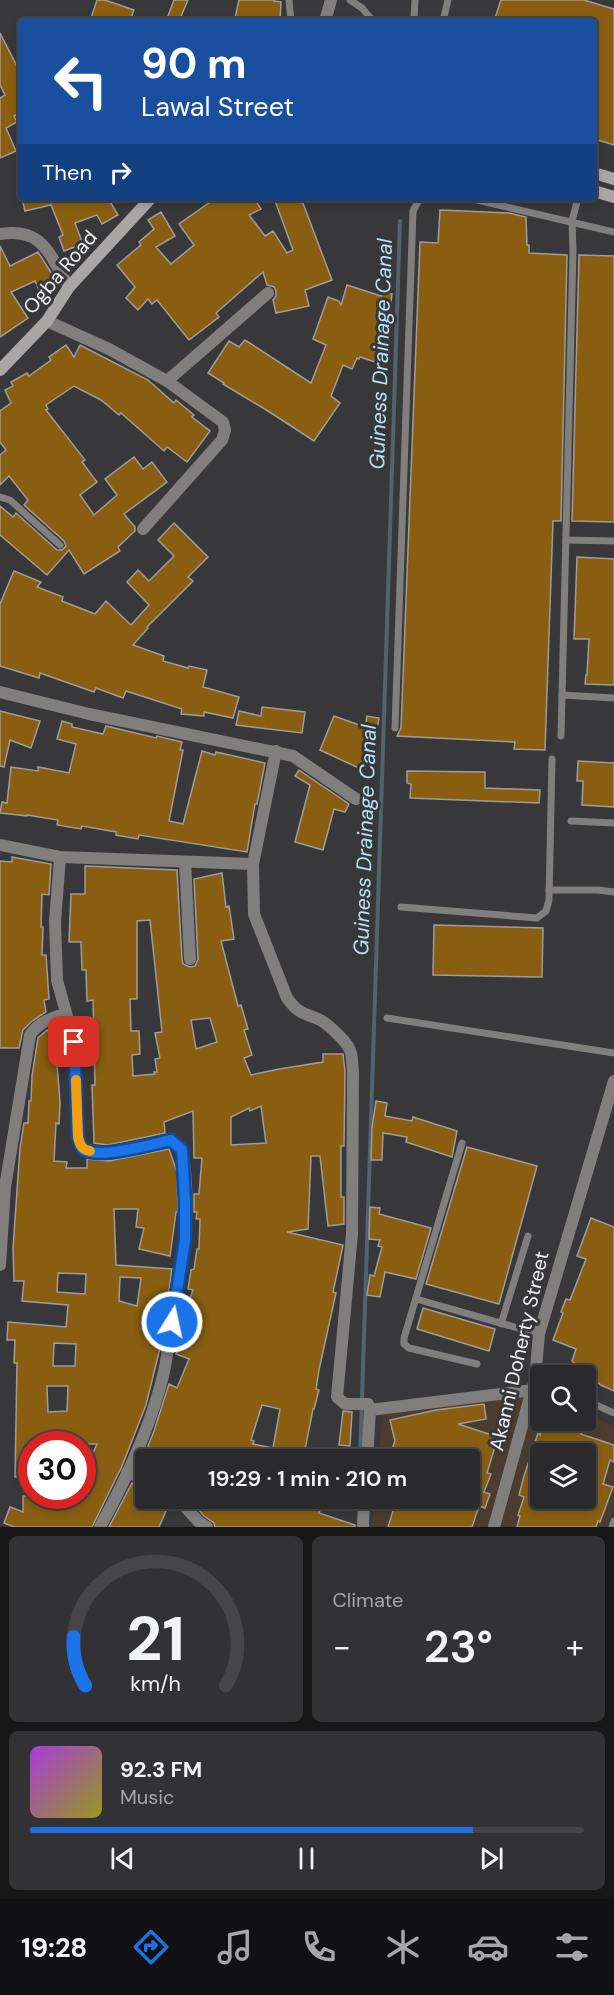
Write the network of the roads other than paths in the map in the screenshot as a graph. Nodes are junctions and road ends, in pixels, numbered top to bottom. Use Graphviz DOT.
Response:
graph roads {
  1 [pos="289,0"];
  2 [pos="331,0"];
  3 [pos="350,0"];
  4 [pos="415,0"];
  5 [pos="448,0"];
  6 [pos="291,18"];
  7 [pos="327,18"];
  8 [pos="332,18"];
  9 [pos="370,18"];
  10 [pos="414,18"];
  11 [pos="443,18"];
  12 [pos="597,174"];
  13 [pos="614,179"];
  14 [pos="597,192"];
  15 [pos="614,197"];
  16 [pos="148,201"];
  17 [pos="418,201"];
  18 [pos="482,201"];
  19 [pos="577,201"];
  20 [pos="572,221"];
  21 [pos="614,232"];
  22 [pos="0,234"];
  23 [pos="69,287"];
  24 [pos="268,293"];
  25 [pos="46,321"];
  26 [pos="0,370"];
  27 [pos="167,381"];
  28 [pos="0,497"];
  29 [pos="143,529"];
  30 [pos="566,540"];
  31 [pos="614,541"];
  32 [pos="60,545"];
  33 [pos="0,692"];
  34 [pos="562,695"];
  35 [pos="614,698"];
  36 [pos="395,728"];
  37 [pos="561,736"];
  38 [pos="276,751"];
  39 [pos="552,759"];
  40 [pos="356,799"];
  41 [pos="571,821"];
  42 [pos="614,823"];
  43 [pos="0,845"];
  44 [pos="60,857"];
  45 [pos="185,862"];
  46 [pos="253,864"];
  47 [pos="549,890"];
  48 [pos="614,892"];
  49 [pos="401,907"];
  50 [pos="190,959"];
  51 [pos="66,1014"];
  52 [pos="387,1018"];
  53 [pos="614,1053"];
  54 [pos="614,1081"];
  55 [pos="610,1106"];
  56 [pos="462,1143"];
  57 [pos="528,1236"];
  58 [pos="0,1265"];
  59 [pos="416,1299"];
  60 [pos="501,1324"];
  61 [pos="539,1334"];
  62 [pos="477,1364"];
  63 [pos="537,1365"];
  64 [pos="530,1384"];
  65 [pos="530,1404"];
  66 [pos="596,1405"];
  67 [pos="367,1407"];
  68 [pos="614,1413"];
  69 [pos="367,1449"];
  70 [pos="127,1472"];
  71 [pos="135,1475"];
  72 [pos="187,1509"];
  73 [pos="364,1509"];
  74 [pos="614,1521"];
  75 [pos="100,1527"];
  76 [pos="207,1527"];
  77 [pos="363,1527"];
  78 [pos="494,1527"];
  79 [pos="612,1527"];
  1 -- 6 [label="lane"];
  2 -- 7 [label="street"];
  2 -- 8 [label="street"];
  3 -- 9 [label="lane"];
  4 -- 10 [label="lane"];
  5 -- 11 [label="lane"];
  12 -- 13 [label="main road"];
  14 -- 15 [label="main road"];
  16 -- 23 [label="main road, Ogba Road"];
  17 -- 36 [label="lane"];
  18 -- 20 [label="lane"];
  19 -- 20 [label="lane"];
  20 -- 21 [label="lane"];
  20 -- 30 [label="lane"];
  22 -- 23 [label="street"];
  23 -- 25 [label="main road, Ogba Road"];
  24 -- 27 [label="street"];
  25 -- 26 [label="main road, Ogba Road"];
  25 -- 27 [label="street"];
  27 -- 29 [label="street"];
  28 -- 32 [label="lane"];
  30 -- 31 [label="lane"];
  30 -- 34 [label="lane"];
  33 -- 38 [label="street"];
  34 -- 35 [label="lane"];
  34 -- 37 [label="lane"];
  38 -- 40 [label="street"];
  38 -- 46 [label="street"];
  39 -- 47 [label="lane"];
  41 -- 42 [label="lane"];
  43 -- 44 [label="street"];
  44 -- 45 [label="street"];
  44 -- 51 [label="street"];
  45 -- 46 [label="street"];
  45 -- 50 [label="street"];
  46 -- 67 [label="street"];
  47 -- 48 [label="lane"];
  47 -- 49 [label="lane"];
  51 -- 58 [label="street"];
  51 -- 70 [label="street"];
  52 -- 53 [label="lane"];
  54 -- 55 [label="street, Akanni Doherty Street"];
  55 -- 61 [label="street, Akanni Doherty Street"];
  56 -- 59 [label="lane"];
  57 -- 60 [label="lane"];
  59 -- 60 [label="lane"];
  59 -- 62 [label="lane"];
  60 -- 61 [label="lane"];
  61 -- 63 [label="street, Akanni Doherty Street"];
  64 -- 67 [label="street"];
  65 -- 78 [label="street, Akanni Doherty Street"];
  66 -- 68 [label="lane"];
  67 -- 69 [label="street"];
  70 -- 71 [label="street"];
  70 -- 75 [label="street"];
  72 -- 76 [label="street"];
  73 -- 77 [label="street"];
  74 -- 79 [label="lane"];
}
